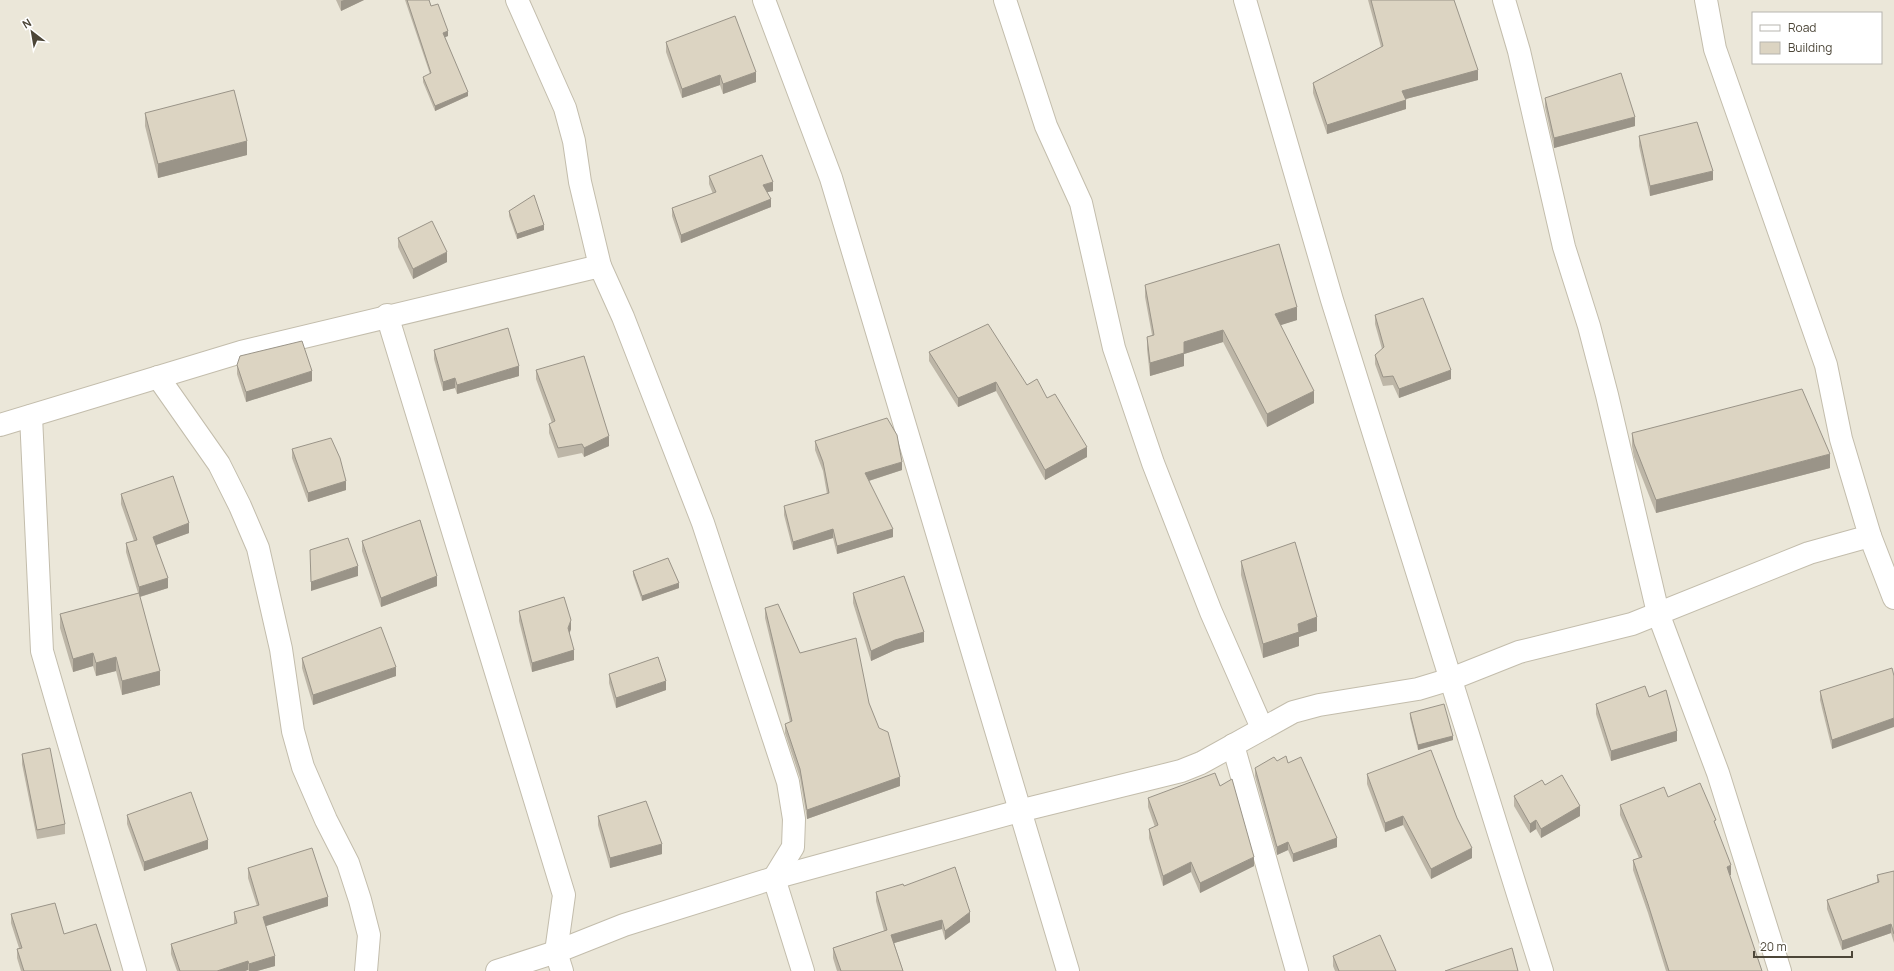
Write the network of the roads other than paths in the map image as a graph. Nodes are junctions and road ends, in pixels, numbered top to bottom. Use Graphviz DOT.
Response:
graph roads {
  1 [pos="517,0"];
  2 [pos="764,0"];
  3 [pos="1005,0"];
  4 [pos="1245,0"];
  5 [pos="1504,0"];
  6 [pos="1706,0"];
  7 [pos="600,266"];
  8 [pos="387,315"];
  9 [pos="158,377"];
  10 [pos="31,416"];
  11 [pos="0,425"];
  12 [pos="1870,536"];
  13 [pos="1894,598"];
  14 [pos="1658,613"];
  15 [pos="1451,679"];
  16 [pos="1262,728"];
  17 [pos="1233,746"];
  18 [pos="1019,811"];
  19 [pos="774,878"];
  20 [pos="559,961"];
  21 [pos="135,971"];
  22 [pos="366,971"];
  23 [pos="497,971"];
  24 [pos="804,971"];
  25 [pos="1068,971"];
  26 [pos="1297,971"];
  27 [pos="1542,971"];
  28 [pos="1780,971"];
  1 -- 7 [label="street"];
  2 -- 18 [label="street"];
  3 -- 16 [label="street"];
  4 -- 15 [label="street"];
  5 -- 14 [label="street"];
  6 -- 12 [label="street"];
  7 -- 8 [label="street"];
  7 -- 19 [label="street"];
  8 -- 9 [label="street"];
  8 -- 20 [label="street"];
  9 -- 10 [label="street"];
  9 -- 22 [label="street"];
  10 -- 11 [label="street"];
  10 -- 21 [label="street"];
  12 -- 13 [label="street"];
  12 -- 14 [label="street"];
  14 -- 15 [label="street"];
  14 -- 28 [label="street"];
  15 -- 16 [label="street"];
  15 -- 27 [label="street"];
  16 -- 17 [label="street"];
  17 -- 18 [label="street"];
  17 -- 26 [label="street"];
  18 -- 19 [label="street"];
  18 -- 25 [label="street"];
  19 -- 20 [label="street"];
  19 -- 24 [label="street"];
  20 -- 23 [label="street"];
}
